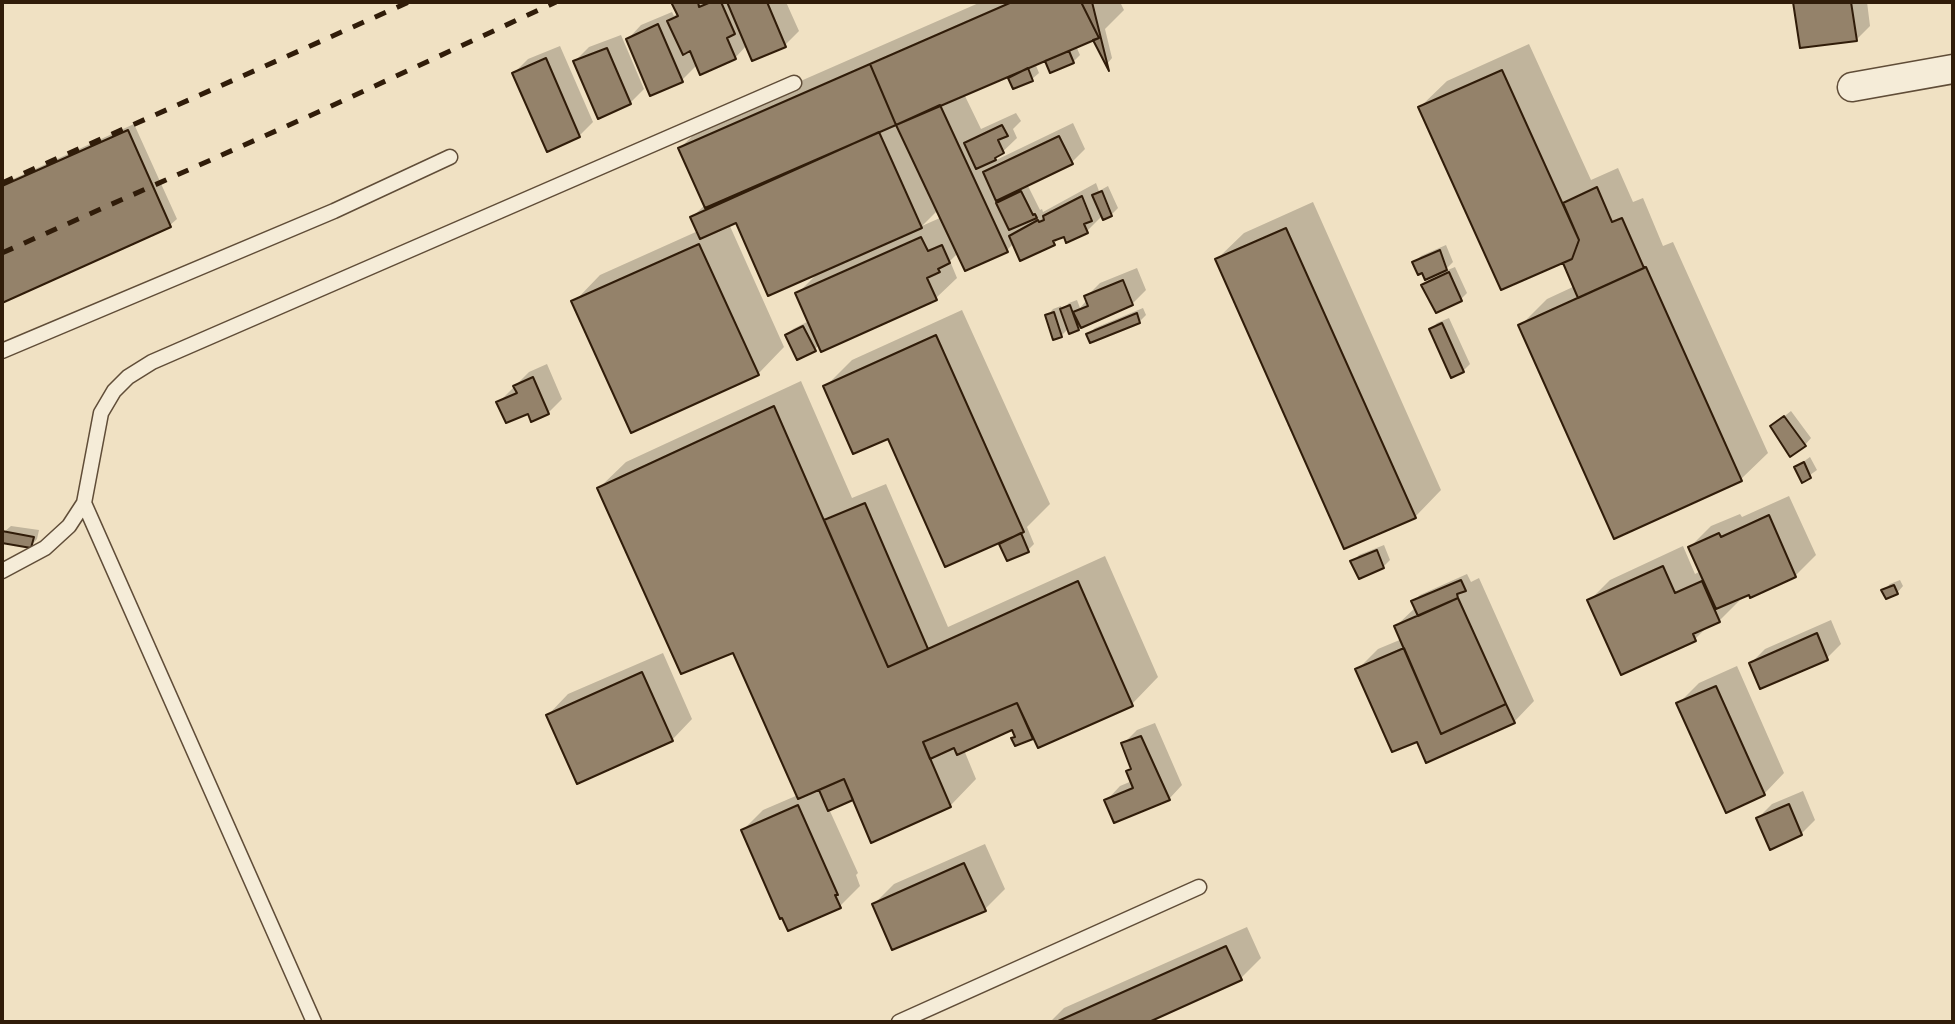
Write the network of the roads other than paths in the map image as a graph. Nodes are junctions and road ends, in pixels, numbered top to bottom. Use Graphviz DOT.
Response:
graph roads {
  1 [pos="1953,69"];
  2 [pos="794,83"];
  3 [pos="1852,87"];
  4 [pos="450,157"];
  5 [pos="2,351"];
  6 [pos="84,503"];
  7 [pos="2,571"];
  8 [pos="1199,887"];
  9 [pos="314,1022"];
  10 [pos="899,1022"];
  1 -- 3 [label="street"];
  2 -- 6 [label="lane"];
  4 -- 5 [label="lane"];
  6 -- 7 [label="lane"];
  6 -- 9 [label="lane"];
  8 -- 10 [label="lane"];
}
